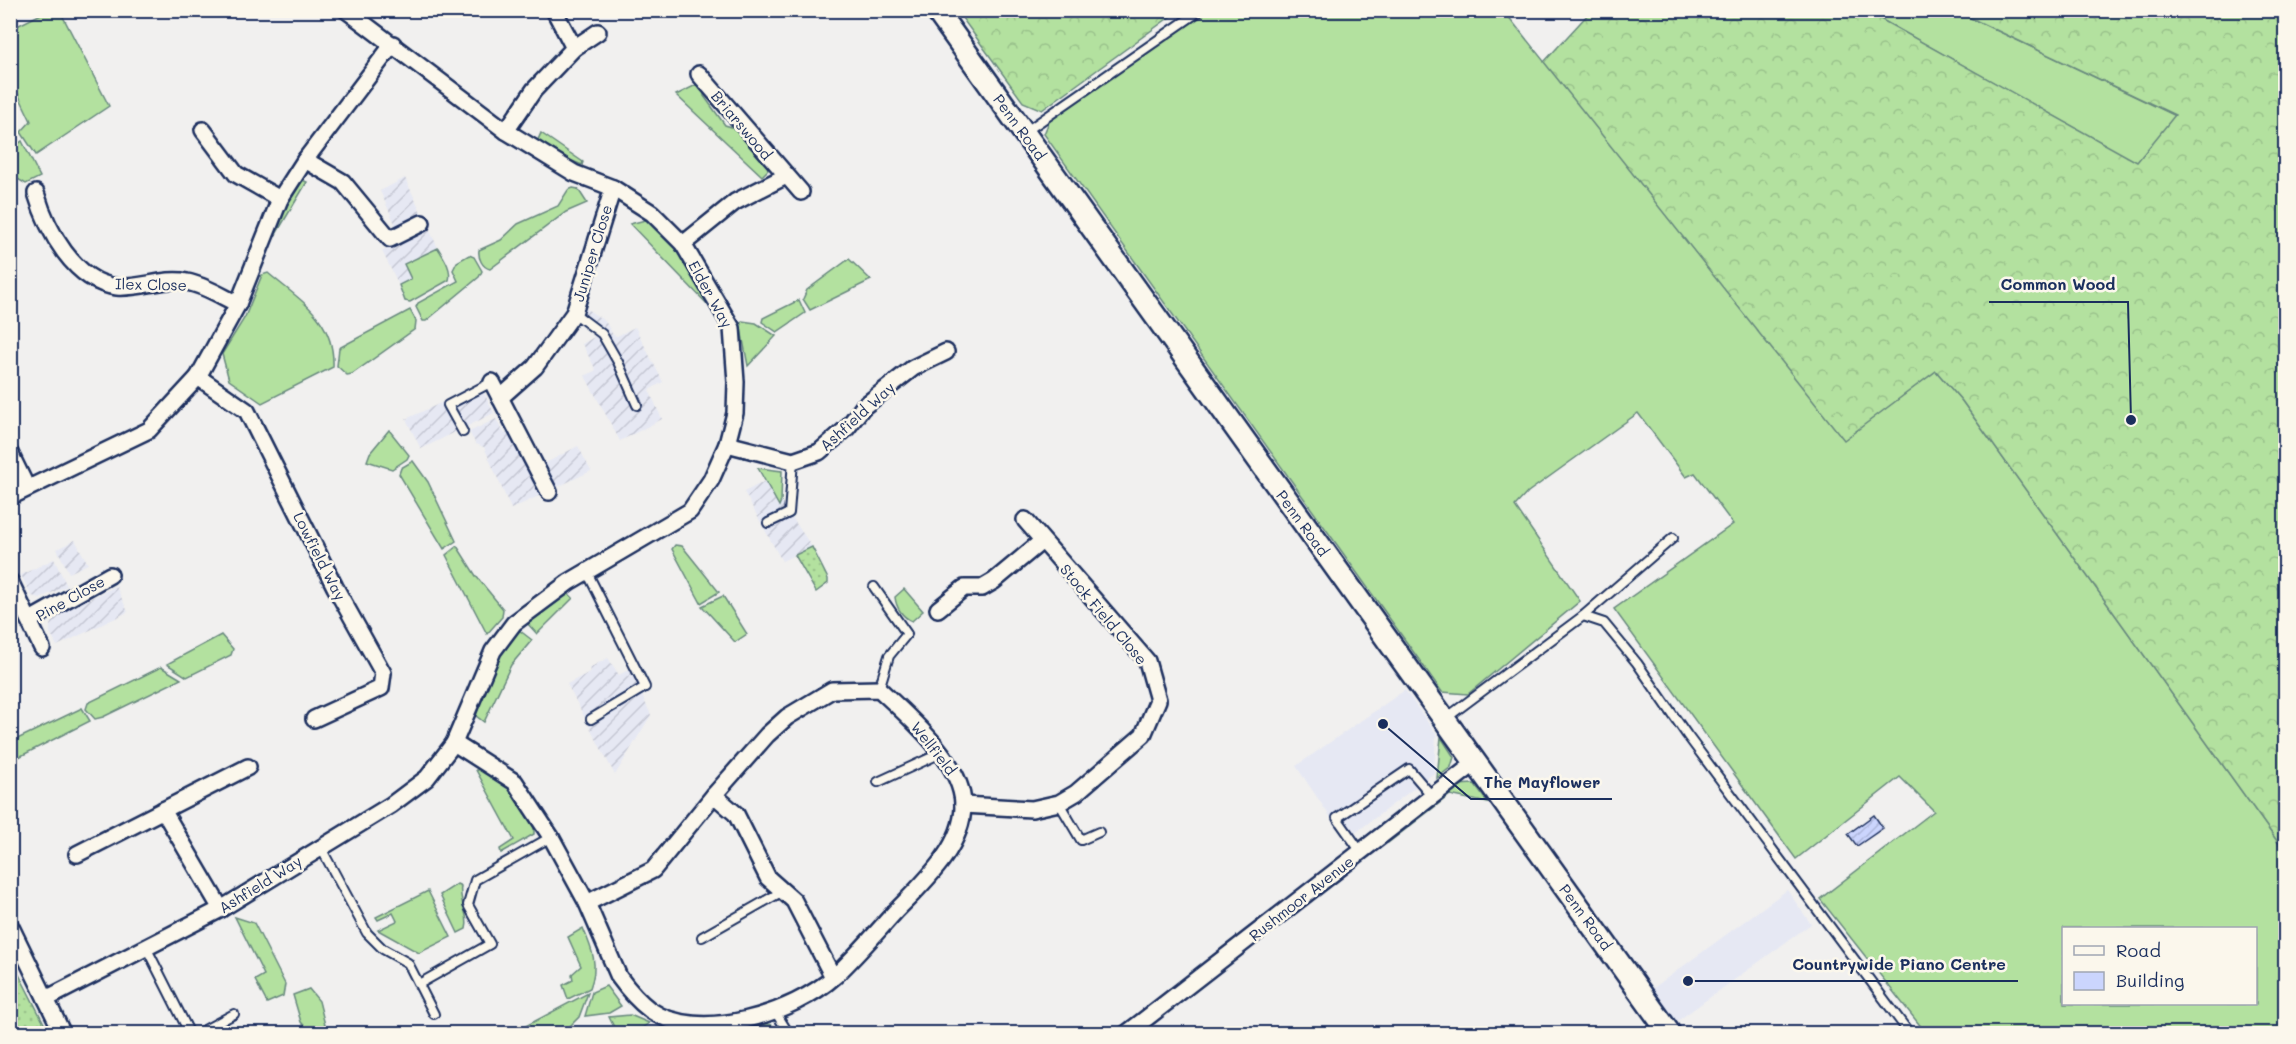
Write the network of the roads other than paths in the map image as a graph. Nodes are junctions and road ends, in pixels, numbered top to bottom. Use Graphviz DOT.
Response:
graph roads {
  1 [pos="346,10"];
  2 [pos="554,10"];
  3 [pos="936,10"];
  4 [pos="1201,10"];
  5 [pos="598,32"];
  6 [pos="393,44"];
  7 [pos="574,48"];
  8 [pos="699,74"];
  9 [pos="202,130"];
  10 [pos="506,131"];
  11 [pos="1024,133"];
  12 [pos="305,160"];
  13 [pos="786,176"];
  14 [pos="613,188"];
  15 [pos="801,192"];
  16 [pos="36,193"];
  17 [pos="280,199"];
  18 [pos="422,223"];
  19 [pos="683,244"];
  20 [pos="238,304"];
  21 [pos="574,313"];
  22 [pos="946,352"];
  23 [pos="198,377"];
  24 [pos="492,382"];
  25 [pos="500,398"];
  26 [pos="637,405"];
  27 [pos="462,432"];
  28 [pos="727,444"];
  29 [pos="10,453"];
  30 [pos="793,461"];
  31 [pos="27,488"];
  32 [pos="549,492"];
  33 [pos="10,497"];
  34 [pos="1024,520"];
  35 [pos="768,523"];
  36 [pos="1673,538"];
  37 [pos="1042,541"];
  38 [pos="587,572"];
  39 [pos="110,576"];
  40 [pos="10,581"];
  41 [pos="874,588"];
  42 [pos="938,609"];
  43 [pos="1583,616"];
  44 [pos="30,620"];
  45 [pos="42,648"];
  46 [pos="879,689"];
  47 [pos="314,719"];
  48 [pos="591,719"];
  49 [pos="1444,719"];
  50 [pos="454,743"];
  51 [pos="939,753"];
  52 [pos="1475,763"];
  53 [pos="248,767"];
  54 [pos="878,782"];
  55 [pos="714,795"];
  56 [pos="1432,796"];
  57 [pos="1059,803"];
  58 [pos="963,805"];
  59 [pos="163,810"];
  60 [pos="1099,832"];
  61 [pos="551,837"];
  62 [pos="320,846"];
  63 [pos="1361,852"];
  64 [pos="77,854"];
  65 [pos="781,892"];
  66 [pos="587,903"];
  67 [pos="221,909"];
  68 [pos="10,926"];
  69 [pos="702,937"];
  70 [pos="146,947"];
  71 [pos="833,977"];
  72 [pos="419,984"];
  73 [pos="46,999"];
  74 [pos="776,1013"];
  75 [pos="234,1014"];
  76 [pos="434,1014"];
  77 [pos="63,1034"];
  78 [pos="190,1034"];
  79 [pos="197,1034"];
  80 [pos="789,1034"];
  81 [pos="1126,1034"];
  82 [pos="1670,1034"];
  83 [pos="1910,1034"];
  1 -- 6 [label="street, Elder Way"];
  2 -- 7 [label="street"];
  3 -- 11 [label="main road, Penn Road"];
  4 -- 11 [label="lane"];
  5 -- 7 [label="street"];
  6 -- 10 [label="street, Elder Way"];
  6 -- 12 [label="street"];
  7 -- 10 [label="street"];
  8 -- 13 [label="street, Briarswood"];
  9 -- 17 [label="street"];
  10 -- 14 [label="street, Elder Way"];
  11 -- 49 [label="main road, Penn Road"];
  12 -- 17 [label="street"];
  12 -- 18 [label="street"];
  13 -- 15 [label="street, Briarswood"];
  13 -- 19 [label="street, Briarswood"];
  14 -- 19 [label="street, Elder Way"];
  14 -- 21 [label="street, Juniper Close"];
  16 -- 20 [label="street, Ilex Close"];
  17 -- 20 [label="street"];
  19 -- 28 [label="street, Elder Way"];
  20 -- 23 [label="street"];
  21 -- 25 [label="street, Juniper Close"];
  21 -- 26 [label="lane"];
  22 -- 30 [label="street, Ashfield Way"];
  23 -- 31 [label="street"];
  23 -- 47 [label="street, Lowfield Way"];
  24 -- 25 [label="street"];
  24 -- 27 [label="lane"];
  25 -- 32 [label="street"];
  28 -- 30 [label="street"];
  28 -- 38 [label="street, Elder Way"];
  29 -- 31 [label="street"];
  30 -- 35 [label="lane"];
  31 -- 33 [label="street"];
  34 -- 37 [label="street, Stock Field Close"];
  36 -- 43 [label="lane"];
  37 -- 42 [label="street"];
  37 -- 57 [label="street, Stock Field Close"];
  38 -- 48 [label="lane"];
  38 -- 50 [label="street, Elder Way"];
  39 -- 44 [label="street, Pine Close"];
  40 -- 44 [label="street, Pine Close"];
  41 -- 46 [label="lane"];
  43 -- 49 [label="lane"];
  43 -- 83 [label="lane"];
  44 -- 45 [label="street, Pine Close"];
  46 -- 51 [label="street, Wellfield"];
  46 -- 55 [label="street"];
  49 -- 52 [label="main road, Penn Road"];
  50 -- 61 [label="street, Wellfield"];
  50 -- 62 [label="street, Ashfield Way"];
  51 -- 54 [label="lane"];
  51 -- 58 [label="street, Wellfield"];
  52 -- 56 [label="street, Rushmoor Avenue"];
  52 -- 82 [label="main road, Penn Road"];
  53 -- 59 [label="street"];
  55 -- 65 [label="street"];
  55 -- 66 [label="street"];
  56 -- 63 [label="street, Rushmoor Avenue"];
  56 -- 63 [label="lane"];
  57 -- 58 [label="street, Stock Field Close"];
  57 -- 60 [label="lane"];
  58 -- 71 [label="street, Wellfield"];
  59 -- 64 [label="street"];
  59 -- 67 [label="street"];
  61 -- 66 [label="street, Wellfield"];
  61 -- 72 [label="lane"];
  62 -- 67 [label="street, Ashfield Way"];
  62 -- 72 [label="lane"];
  63 -- 81 [label="street, Rushmoor Avenue"];
  65 -- 69 [label="lane"];
  65 -- 71 [label="street"];
  66 -- 74 [label="street, Wellfield"];
  67 -- 70 [label="street, Ashfield Way"];
  68 -- 73 [label="street"];
  70 -- 73 [label="street, Ashfield Way"];
  70 -- 78 [label="lane"];
  71 -- 74 [label="street, Wellfield"];
  72 -- 76 [label="lane"];
  73 -- 77 [label="street"];
  74 -- 80 [label="lane"];
  75 -- 79 [label="lane"];
}
